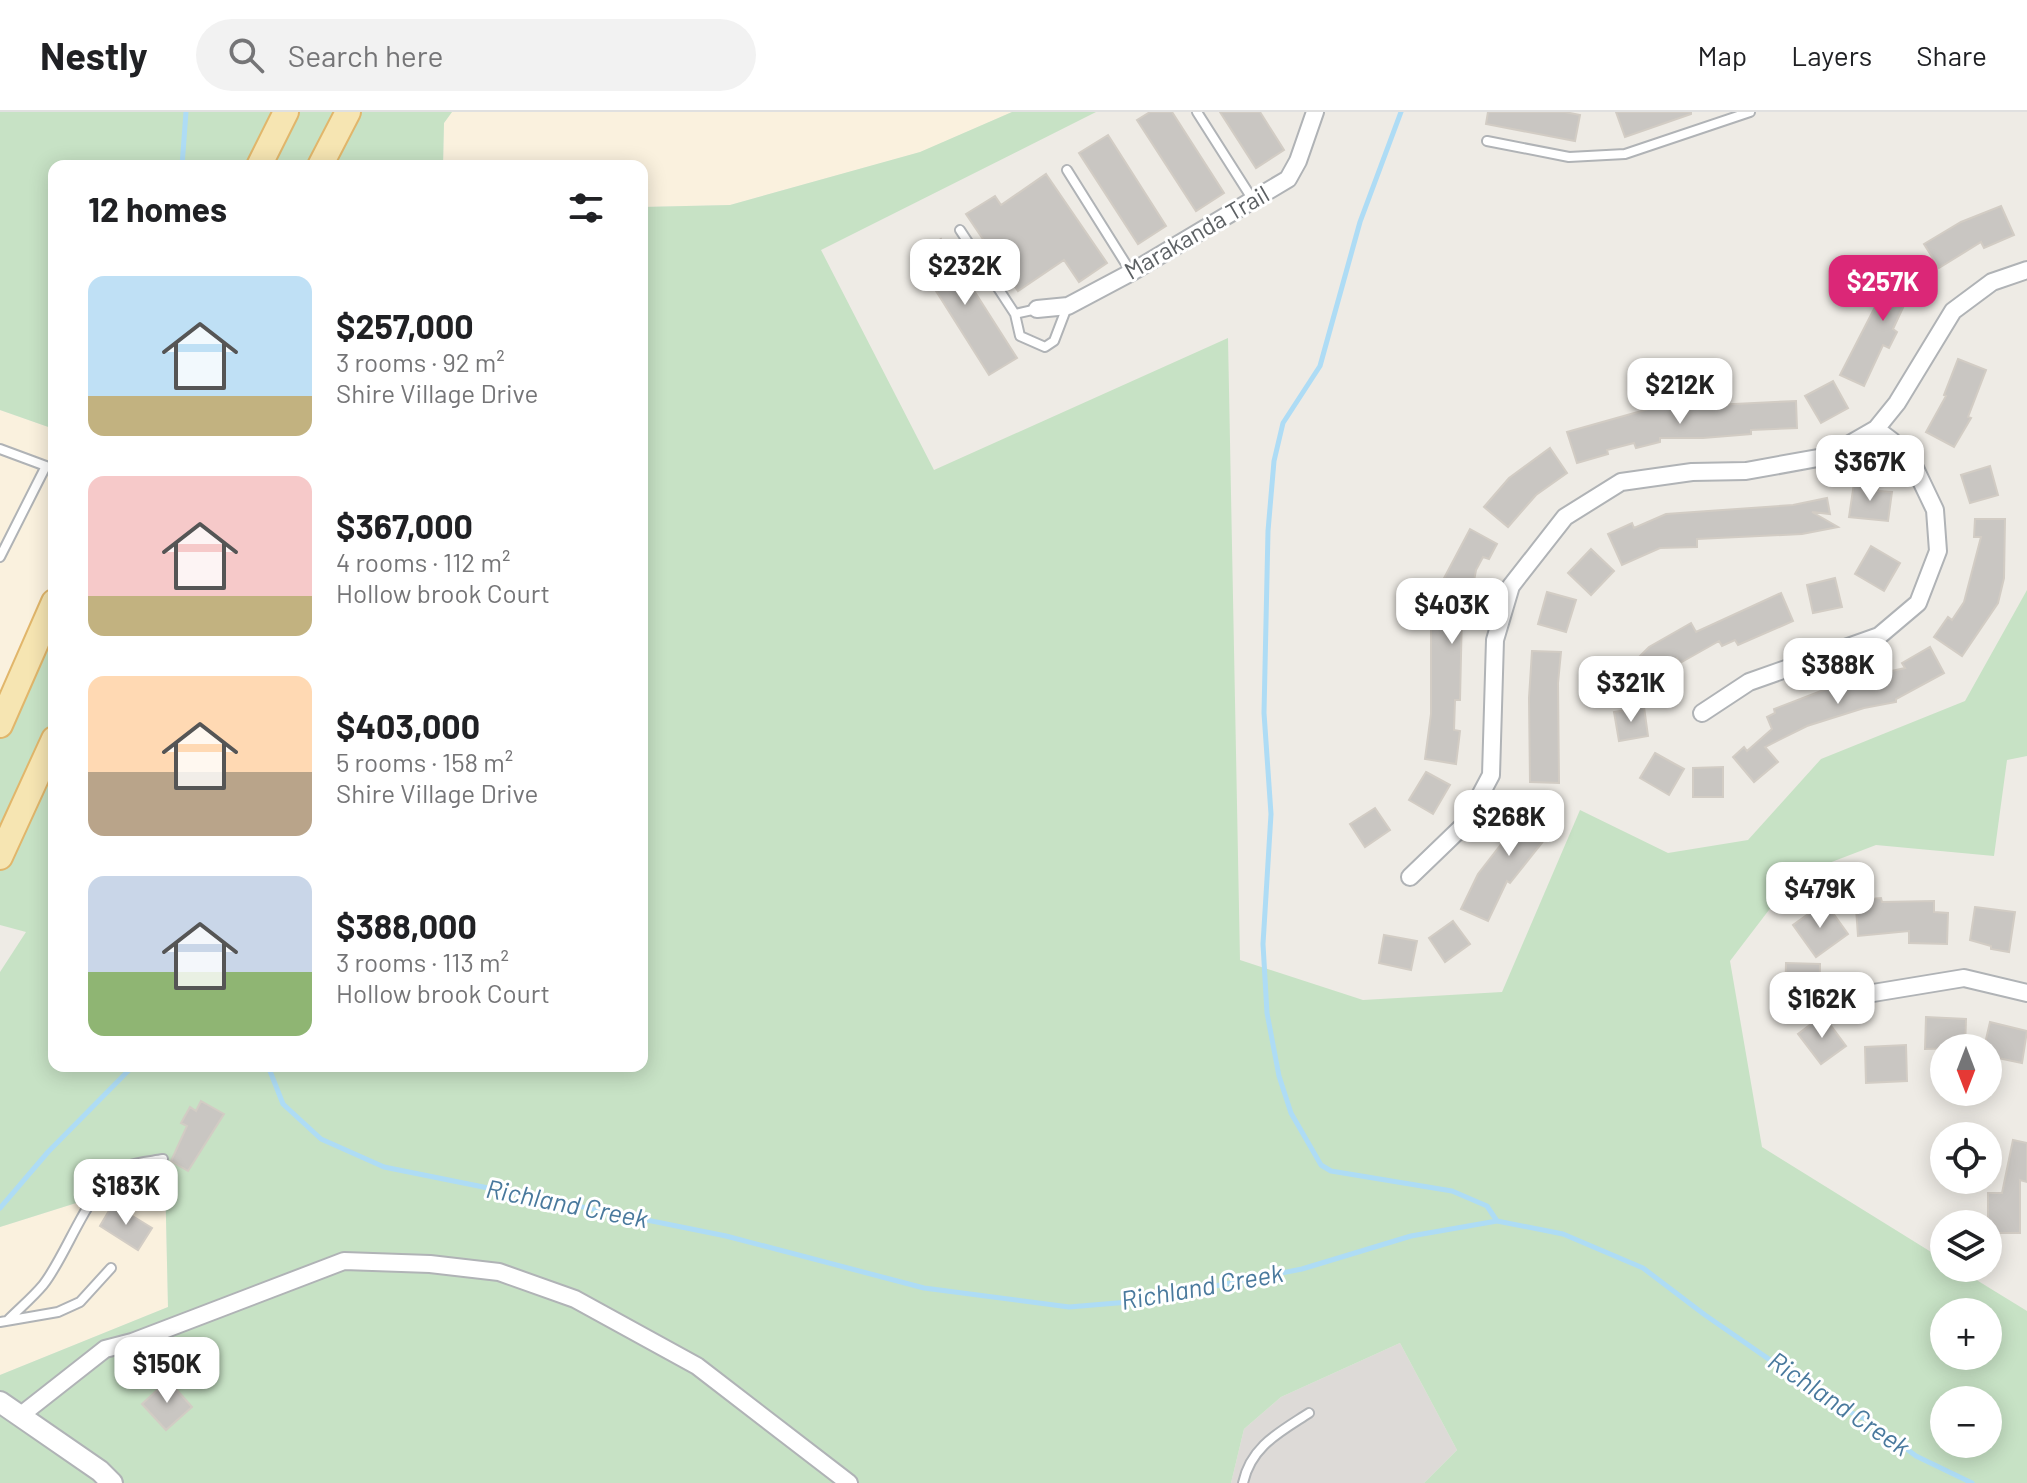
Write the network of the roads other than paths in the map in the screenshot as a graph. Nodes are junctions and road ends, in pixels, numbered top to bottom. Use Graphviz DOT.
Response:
graph roads {
  1 [pos="286,112"];
  2 [pos="348,112"];
  3 [pos="1197,112"];
  4 [pos="1315,112"];
  5 [pos="1750,112"];
  6 [pos="1487,141"];
  7 [pos="262,160"];
  8 [pos="323,160"];
  9 [pos="1067,170"];
  10 [pos="1254,201"];
  11 [pos="960,230"];
  12 [pos="2027,270"];
  13 [pos="1132,272"];
  14 [pos="1068,306"];
  15 [pos="1037,309"];
  16 [pos="1015,314"];
  17 [pos="1876,429"];
  18 [pos="0,449"];
  19 [pos="48,466"];
  20 [pos="48,471"];
  21 [pos="0,557"];
  22 [pos="48,616"];
  23 [pos="1702,713"];
  24 [pos="0,725"];
  25 [pos="48,752"];
  26 [pos="0,857"];
  27 [pos="1410,877"];
  28 [pos="2027,993"];
  29 [pos="1867,994"];
  30 [pos="163,1159"];
  31 [pos="111,1268"];
  32 [pos="4,1321"];
  33 [pos="0,1402"];
  34 [pos="1309,1413"];
  35 [pos="21,1415"];
  36 [pos="112,1483"];
  37 [pos="849,1483"];
  38 [pos="1243,1483"];
  1 -- 7 [label="main road"];
  2 -- 8 [label="main road"];
  3 -- 10 [label="lane"];
  4 -- 10 [label="street, Marakanda Trail"];
  5 -- 6 [label="lane"];
  9 -- 13 [label="lane"];
  10 -- 13 [label="street, Marakanda Trail"];
  11 -- 16 [label="lane"];
  12 -- 17 [label="street"];
  13 -- 14 [label="street, Marakanda Trail"];
  14 -- 15 [label="street, Marakanda Trail"];
  14 -- 16 [label="lane"];
  15 -- 16 [label="lane"];
  17 -- 23 [label="street"];
  17 -- 27 [label="street"];
  18 -- 19 [label="lane"];
  20 -- 21 [label="lane"];
  22 -- 24 [label="main road"];
  25 -- 26 [label="main road"];
  28 -- 29 [label="street"];
  30 -- 32 [label="lane"];
  31 -- 32 [label="lane"];
  33 -- 35 [label="street"];
  34 -- 38 [label="lane"];
  35 -- 36 [label="street"];
  35 -- 37 [label="street"];
}
